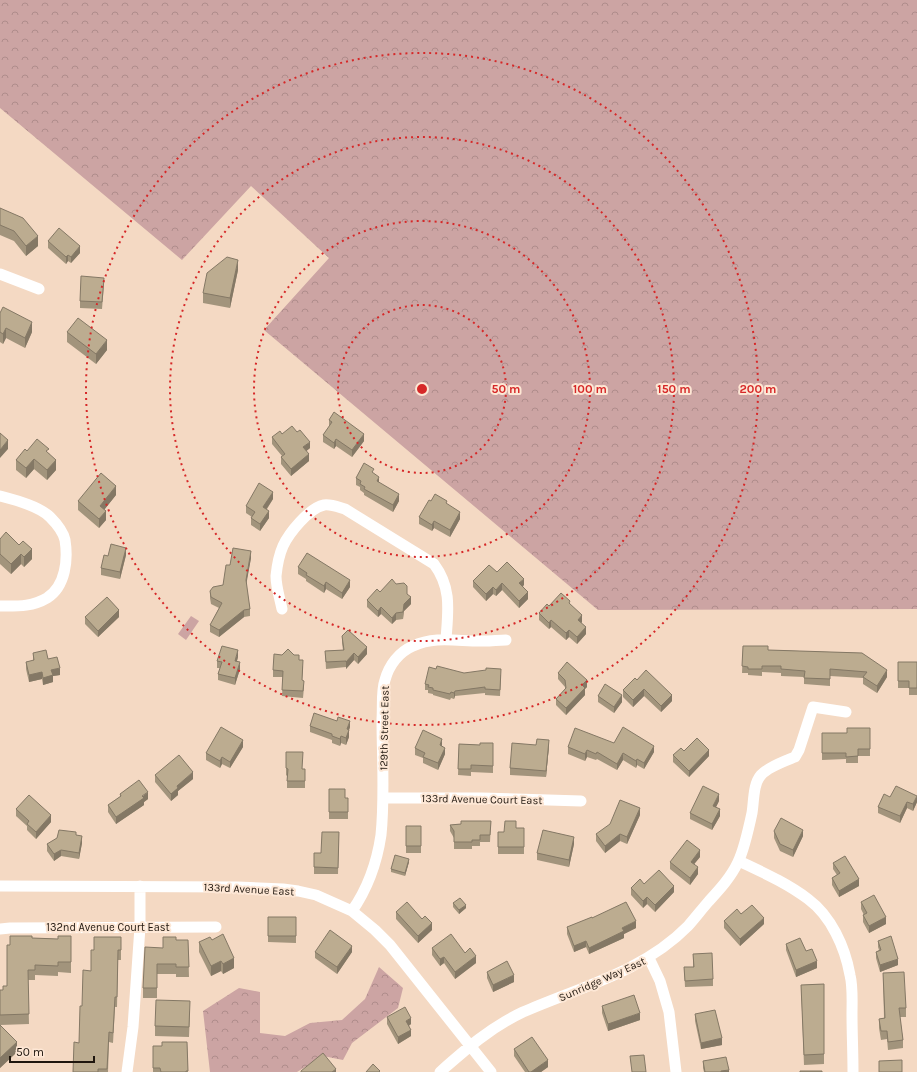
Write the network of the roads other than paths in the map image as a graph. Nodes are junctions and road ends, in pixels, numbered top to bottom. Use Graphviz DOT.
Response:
graph roads {
  1 [pos="0,274"];
  2 [pos="39,289"];
  3 [pos="0,496"];
  4 [pos="0,606"];
  5 [pos="282,609"];
  6 [pos="446,639"];
  7 [pos="506,640"];
  8 [pos="846,712"];
  9 [pos="383,798"];
  10 [pos="581,801"];
  11 [pos="739,861"];
  12 [pos="0,886"];
  13 [pos="140,886"];
  14 [pos="352,910"];
  15 [pos="140,927"];
  16 [pos="216,927"];
  17 [pos="0,929"];
  18 [pos="649,958"];
  19 [pos="470,1045"];
  20 [pos="127,1072"];
  21 [pos="440,1072"];
  22 [pos="491,1072"];
  23 [pos="676,1072"];
  24 [pos="853,1072"];
  1 -- 2 [label="street"];
  3 -- 4 [label="street"];
  5 -- 6 [label="street"];
  6 -- 7 [label="street, 129th Street East"];
  6 -- 9 [label="street, 129th Street East"];
  8 -- 11 [label="street, Sunridge Way East"];
  9 -- 10 [label="street, 133rd Avenue Court East"];
  9 -- 14 [label="street, 129th Street East"];
  11 -- 18 [label="street, Sunridge Way East"];
  11 -- 24 [label="street"];
  12 -- 13 [label="street, 133rd Avenue East"];
  13 -- 14 [label="street, 133rd Avenue East"];
  13 -- 15 [label="street"];
  14 -- 19 [label="street, 133rd Avenue East"];
  15 -- 16 [label="street, 132nd Avenue Court East"];
  15 -- 17 [label="street, 132nd Avenue Court East"];
  15 -- 20 [label="street"];
  18 -- 19 [label="street, Sunridge Way East"];
  18 -- 23 [label="street"];
  19 -- 21 [label="street, Sunridge Way East"];
  19 -- 22 [label="street, 133rd Avenue East"];
}
